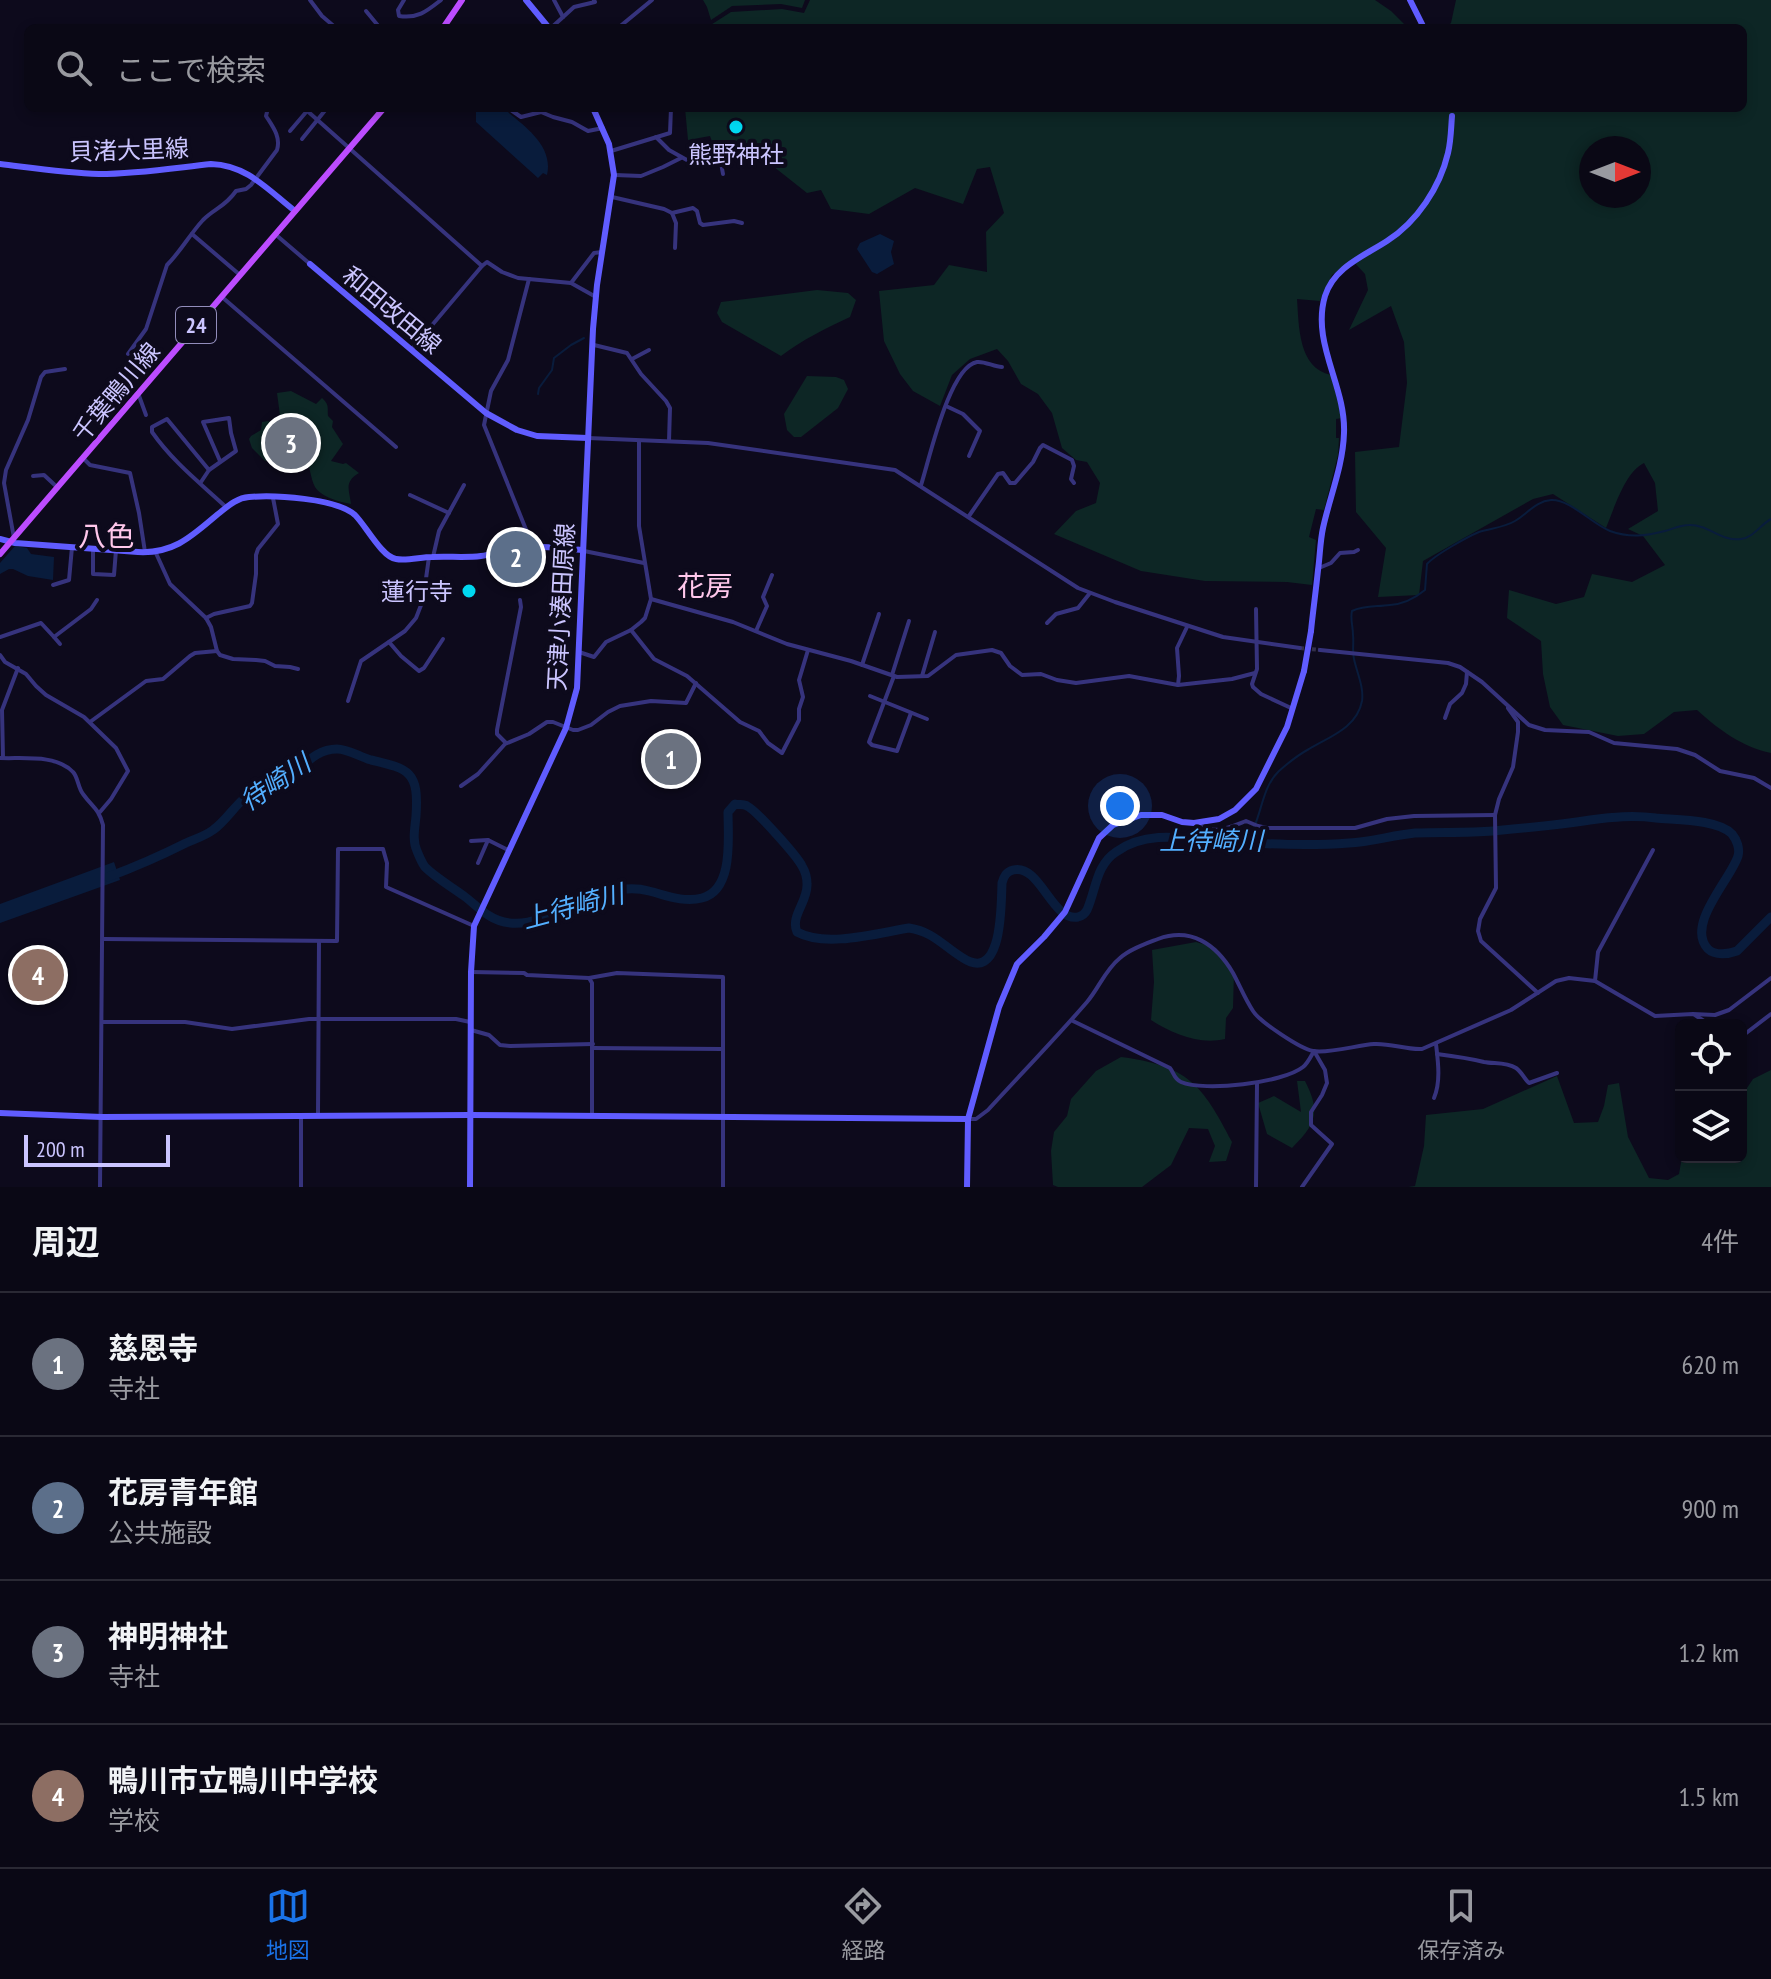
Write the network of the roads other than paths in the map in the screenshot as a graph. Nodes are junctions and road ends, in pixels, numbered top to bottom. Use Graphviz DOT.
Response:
graph roads {
  1 [pos="310,0"];
  2 [pos="404,0"];
  3 [pos="441,0"];
  4 [pos="461,0"];
  5 [pos="526,0"];
  6 [pos="554,0"];
  7 [pos="572,0"];
  8 [pos="594,0"];
  9 [pos="652,0"];
  10 [pos="1410,0"];
  11 [pos="574,7"];
  12 [pos="366,11"];
  13 [pos="563,17"];
  14 [pos="331,24"];
  15 [pos="377,24"];
  16 [pos="446,24"];
  17 [pos="547,24"];
  18 [pos="555,24"];
  19 [pos="623,24"];
  20 [pos="1422,24"];
  21 [pos="267,112"];
  22 [pos="304,112"];
  23 [pos="308,112"];
  24 [pos="324,112"];
  25 [pos="380,112"];
  26 [pos="514,112"];
  27 [pos="538,112"];
  28 [pos="549,112"];
  29 [pos="595,112"];
  30 [pos="671,112"];
  31 [pos="1452,116"];
  32 [pos="317,120"];
  33 [pos="603,128"];
  34 [pos="290,131"];
  35 [pos="656,137"];
  36 [pos="302,139"];
  37 [pos="349,148"];
  38 [pos="611,151"];
  39 [pos="681,158"];
  40 [pos="0,164"];
  41 [pos="723,174"];
  42 [pos="614,175"];
  43 [pos="256,179"];
  44 [pos="612,197"];
  45 [pos="295,211"];
  46 [pos="672,213"];
  47 [pos="742,223"];
  48 [pos="192,234"];
  49 [pos="275,234"];
  50 [pos="675,248"];
  51 [pos="602,252"];
  52 [pos="310,264"];
  53 [pos="482,266"];
  54 [pos="240,275"];
  55 [pos="529,279"];
  56 [pos="571,283"];
  57 [pos="221,296"];
  58 [pos="596,297"];
  59 [pos="592,344"];
  60 [pos="411,350"];
  61 [pos="649,350"];
  62 [pos="128,354"];
  63 [pos="632,359"];
  64 [pos="1002,367"];
  65 [pos="65,369"];
  66 [pos="138,393"];
  67 [pos="946,406"];
  68 [pos="486,413"];
  69 [pos="146,415"];
  70 [pos="588,438"];
  71 [pos="639,441"];
  72 [pos="669,441"];
  73 [pos="396,447"];
  74 [pos="969,456"];
  75 [pos="83,458"];
  76 [pos="220,461"];
  77 [pos="209,470"];
  78 [pos="33,476"];
  79 [pos="200,482"];
  80 [pos="1074,483"];
  81 [pos="464,485"];
  82 [pos="921,485"];
  83 [pos="58,488"];
  84 [pos="410,495"];
  85 [pos="273,498"];
  86 [pos="226,507"];
  87 [pos="449,513"];
  88 [pos="969,516"];
  89 [pos="0,539"];
  90 [pos="12,540"];
  91 [pos="72,547"];
  92 [pos="533,547"];
  93 [pos="93,549"];
  94 [pos="116,550"];
  95 [pos="583,550"];
  96 [pos="1358,550"];
  97 [pos="155,551"];
  98 [pos="145,552"];
  99 [pos="0,554"];
  100 [pos="431,557"];
  101 [pos="644,563"];
  102 [pos="1319,568"];
  103 [pos="772,575"];
  104 [pos="53,585"];
  105 [pos="1090,593"];
  106 [pos="651,599"];
  107 [pos="97,600"];
  108 [pos="520,600"];
  109 [pos="1256,609"];
  110 [pos="879,614"];
  111 [pos="206,618"];
  112 [pos="909,621"];
  113 [pos="1047,623"];
  114 [pos="1187,627"];
  115 [pos="631,630"];
  116 [pos="756,631"];
  117 [pos="935,632"];
  118 [pos="0,637"];
  119 [pos="54,637"];
  120 [pos="443,639"];
  121 [pos="389,642"];
  122 [pos="1255,643"];
  123 [pos="60,644"];
  124 [pos="1300,648"];
  125 [pos="808,650"];
  126 [pos="1320,650"];
  127 [pos="217,651"];
  128 [pos="579,652"];
  129 [pos="0,655"];
  130 [pos="862,665"];
  131 [pos="18,668"];
  132 [pos="298,669"];
  133 [pos="1467,672"];
  134 [pos="1255,673"];
  135 [pos="893,675"];
  136 [pos="922,676"];
  137 [pos="696,683"];
  138 [pos="1178,685"];
  139 [pos="870,696"];
  140 [pos="348,701"];
  141 [pos="884,703"];
  142 [pos="1508,707"];
  143 [pos="1294,709"];
  144 [pos="911,713"];
  145 [pos="1445,718"];
  146 [pos="927,719"];
  147 [pos="90,722"];
  148 [pos="566,728"];
  149 [pos="507,744"];
  150 [pos="1,758"];
  151 [pos="461,786"];
  152 [pos="1771,788"];
  153 [pos="100,812"];
  154 [pos="1495,815"];
  155 [pos="1194,823"];
  156 [pos="488,840"];
  157 [pos="471,841"];
  158 [pos="508,850"];
  159 [pos="1653,850"];
  160 [pos="478,863"];
  161 [pos="474,926"];
  162 [pos="103,939"];
  163 [pos="319,941"];
  164 [pos="471,972"];
  165 [pos="589,978"];
  166 [pos="1771,978"];
  167 [pos="1595,981"];
  168 [pos="1538,993"];
  169 [pos="1693,1014"];
  170 [pos="1771,1014"];
  171 [pos="318,1018"];
  172 [pos="1701,1019"];
  173 [pos="1072,1020"];
  174 [pos="102,1022"];
  175 [pos="471,1026"];
  176 [pos="1747,1032"];
  177 [pos="1436,1044"];
  178 [pos="593,1046"];
  179 [pos="723,1049"];
  180 [pos="1314,1051"];
  181 [pos="1437,1054"];
  182 [pos="1557,1073"];
  183 [pos="1257,1084"];
  184 [pos="1434,1098"];
  185 [pos="0,1113"];
  186 [pos="470,1115"];
  187 [pos="301,1116"];
  188 [pos="318,1116"];
  189 [pos="102,1117"];
  190 [pos="592,1117"];
  191 [pos="722,1117"];
  192 [pos="968,1119"];
  193 [pos="100,1187"];
  194 [pos="301,1187"];
  195 [pos="470,1187"];
  196 [pos="723,1187"];
  197 [pos="967,1187"];
  198 [pos="1256,1187"];
  199 [pos="1302,1187"];
  1 -- 14 [label="street"];
  2 -- 3 [label="street"];
  4 -- 16 [label="main road"];
  5 -- 17 [label="street"];
  6 -- 13 [label="street"];
  7 -- 11 [label="street"];
  8 -- 11 [label="street"];
  9 -- 19 [label="street"];
  10 -- 20 [label="street"];
  11 -- 13 [label="street"];
  12 -- 15 [label="street"];
  13 -- 18 [label="street"];
  21 -- 43 [label="street"];
  22 -- 34 [label="street"];
  23 -- 32 [label="street"];
  24 -- 32 [label="street"];
  25 -- 37 [label="main road, 千葉鴨川線 / 24"];
  26 -- 27 [label="street"];
  28 -- 33 [label="street"];
  29 -- 33 [label="street, 天津小湊田原線"];
  30 -- 35 [label="street"];
  31 -- 102 [label="street"];
  32 -- 36 [label="street"];
  32 -- 37 [label="street"];
  33 -- 38 [label="street, 天津小湊田原線"];
  35 -- 38 [label="street"];
  35 -- 39 [label="street"];
  37 -- 45 [label="main road, 千葉鴨川線 / 24"];
  37 -- 53 [label="street"];
  38 -- 42 [label="street, 天津小湊田原線"];
  39 -- 41 [label="street"];
  39 -- 42 [label="street"];
  40 -- 43 [label="street, 貝渚大里線"];
  42 -- 44 [label="street, 天津小湊田原線"];
  43 -- 45 [label="street, 貝渚大里線"];
  43 -- 48 [label="street"];
  44 -- 46 [label="street"];
  44 -- 51 [label="street, 天津小湊田原線"];
  45 -- 49 [label="main road, 千葉鴨川線 / 24"];
  46 -- 47 [label="street"];
  46 -- 50 [label="street"];
  48 -- 54 [label="street"];
  48 -- 62 [label="street"];
  49 -- 52 [label="street, 和田改田線"];
  49 -- 54 [label="main road, 千葉鴨川線 / 24"];
  51 -- 56 [label="street"];
  51 -- 58 [label="street, 天津小湊田原線"];
  52 -- 60 [label="street, 和田改田線"];
  53 -- 55 [label="street"];
  53 -- 60 [label="street"];
  54 -- 57 [label="main road, 千葉鴨川線 / 24"];
  55 -- 56 [label="street"];
  55 -- 68 [label="street"];
  56 -- 58 [label="street"];
  57 -- 66 [label="main road, 千葉鴨川線 / 24"];
  57 -- 73 [label="street"];
  58 -- 59 [label="street, 天津小湊田原線"];
  59 -- 63 [label="street"];
  59 -- 70 [label="street, 天津小湊田原線"];
  60 -- 68 [label="street, 和田改田線"];
  61 -- 63 [label="street"];
  63 -- 72 [label="street"];
  64 -- 67 [label="street"];
  65 -- 90 [label="street"];
  66 -- 69 [label="street"];
  66 -- 75 [label="main road, 千葉鴨川線 / 24"];
  67 -- 74 [label="street"];
  67 -- 82 [label="street"];
  68 -- 70 [label="street, 和田改田線"];
  68 -- 92 [label="street"];
  70 -- 71 [label="street"];
  70 -- 95 [label="street, 天津小湊田原線"];
  71 -- 72 [label="street"];
  71 -- 101 [label="street"];
  72 -- 82 [label="street"];
  75 -- 83 [label="main road, 千葉鴨川線 / 24"];
  75 -- 98 [label="street"];
  76 -- 76 [label="street"];
  76 -- 77 [label="street"];
  77 -- 79 [label="street"];
  77 -- 79 [label="street"];
  78 -- 83 [label="street"];
  79 -- 86 [label="street"];
  80 -- 88 [label="street"];
  81 -- 87 [label="street"];
  82 -- 88 [label="street"];
  83 -- 90 [label="main road, 千葉鴨川線 / 24"];
  84 -- 87 [label="street"];
  85 -- 86 [label="street"];
  85 -- 100 [label="street"];
  85 -- 111 [label="street"];
  86 -- 97 [label="street"];
  87 -- 100 [label="street"];
  88 -- 105 [label="street"];
  89 -- 90 [label="street"];
  90 -- 91 [label="street"];
  90 -- 99 [label="main road, 千葉鴨川線 / 24"];
  91 -- 93 [label="street"];
  91 -- 104 [label="street"];
  92 -- 95 [label="street"];
  92 -- 100 [label="street"];
  93 -- 94 [label="street"];
  93 -- 94 [label="street"];
  94 -- 98 [label="street"];
  95 -- 101 [label="street"];
  95 -- 128 [label="street, 天津小湊田原線"];
  96 -- 102 [label="street"];
  97 -- 98 [label="street"];
  97 -- 111 [label="street"];
  100 -- 121 [label="street"];
  101 -- 106 [label="street"];
  102 -- 143 [label="street, bridge"];
  103 -- 116 [label="street"];
  105 -- 113 [label="street"];
  105 -- 114 [label="street"];
  106 -- 115 [label="street"];
  106 -- 116 [label="street"];
  107 -- 119 [label="street"];
  108 -- 149 [label="street"];
  109 -- 122 [label="street"];
  110 -- 130 [label="street"];
  111 -- 127 [label="street"];
  112 -- 135 [label="street"];
  114 -- 122 [label="street"];
  114 -- 138 [label="street"];
  115 -- 128 [label="street"];
  115 -- 137 [label="street"];
  116 -- 125 [label="street"];
  117 -- 136 [label="street"];
  118 -- 119 [label="street"];
  119 -- 123 [label="street"];
  120 -- 121 [label="street"];
  121 -- 140 [label="street"];
  122 -- 124 [label="street"];
  122 -- 134 [label="street"];
  125 -- 130 [label="street"];
  125 -- 137 [label="street"];
  126 -- 133 [label="street"];
  127 -- 132 [label="street"];
  127 -- 147 [label="street"];
  128 -- 148 [label="street, 天津小湊田原線"];
  129 -- 131 [label="street"];
  130 -- 135 [label="street"];
  131 -- 147 [label="street"];
  131 -- 150 [label="street"];
  133 -- 142 [label="street"];
  133 -- 145 [label="street"];
  134 -- 138 [label="street"];
  134 -- 143 [label="street"];
  135 -- 136 [label="street"];
  135 -- 141 [label="street"];
  136 -- 138 [label="street"];
  137 -- 148 [label="street"];
  139 -- 141 [label="street"];
  141 -- 144 [label="street"];
  141 -- 144 [label="street"];
  142 -- 152 [label="street"];
  142 -- 154 [label="street"];
  143 -- 155 [label="street"];
  144 -- 146 [label="street"];
  147 -- 153 [label="street"];
  148 -- 149 [label="street"];
  148 -- 158 [label="street, 天津小湊田原線"];
  149 -- 151 [label="street"];
  150 -- 153 [label="street"];
  153 -- 162 [label="street"];
  154 -- 155 [label="street"];
  154 -- 168 [label="street"];
  155 -- 192 [label="street"];
  156 -- 157 [label="street"];
  156 -- 158 [label="street"];
  156 -- 160 [label="street"];
  158 -- 161 [label="street, 天津小湊田原線"];
  159 -- 167 [label="street"];
  161 -- 163 [label="street"];
  161 -- 164 [label="street, 天津小湊田原線"];
  162 -- 163 [label="street"];
  162 -- 174 [label="street"];
  163 -- 171 [label="street"];
  164 -- 165 [label="street"];
  164 -- 175 [label="street, 天津小湊田原線"];
  165 -- 178 [label="street"];
  165 -- 179 [label="street"];
  166 -- 169 [label="street"];
  167 -- 168 [label="street"];
  167 -- 169 [label="street"];
  168 -- 177 [label="street"];
  169 -- 172 [label="street"];
  170 -- 176 [label="street"];
  171 -- 174 [label="street"];
  171 -- 175 [label="street"];
  171 -- 188 [label="street"];
  173 -- 180 [label="street"];
  173 -- 183 [label="street"];
  173 -- 192 [label="street"];
  174 -- 189 [label="street"];
  175 -- 178 [label="street"];
  175 -- 186 [label="street, 天津小湊田原線"];
  177 -- 180 [label="street"];
  177 -- 181 [label="street"];
  178 -- 179 [label="street"];
  178 -- 190 [label="street"];
  179 -- 191 [label="street"];
  180 -- 183 [label="street"];
  180 -- 199 [label="street"];
  181 -- 182 [label="street"];
  181 -- 184 [label="street"];
  183 -- 198 [label="street"];
  185 -- 189 [label="street"];
  186 -- 188 [label="street"];
  186 -- 190 [label="street"];
  186 -- 195 [label="street, 天津小湊田原線"];
  187 -- 188 [label="street"];
  187 -- 189 [label="street"];
  187 -- 194 [label="street"];
  189 -- 193 [label="street"];
  190 -- 191 [label="street"];
  191 -- 192 [label="street"];
  191 -- 196 [label="street"];
  192 -- 197 [label="street"];
}
